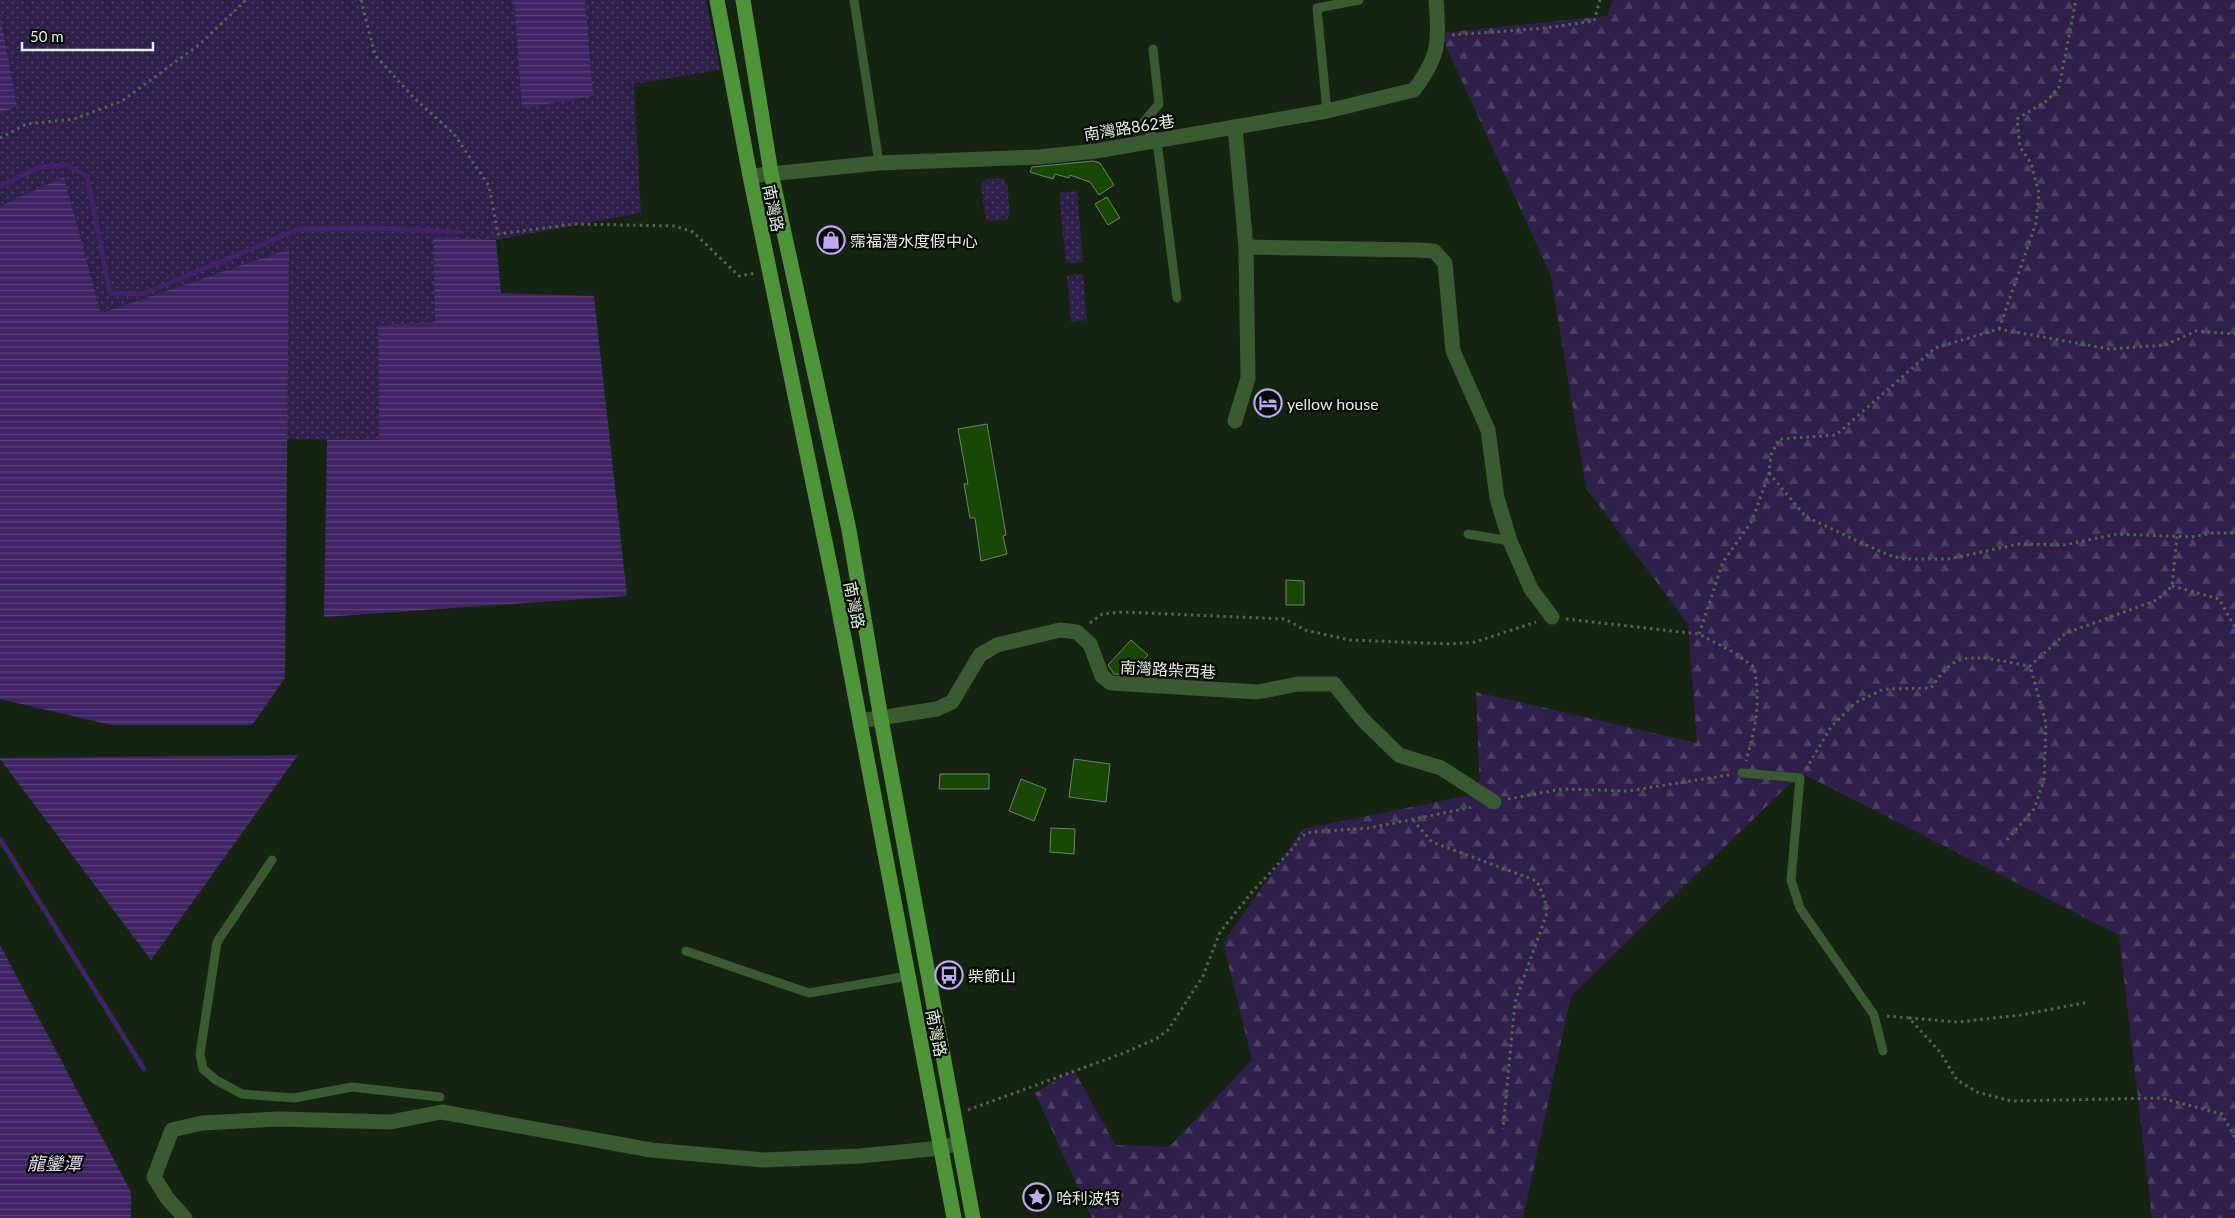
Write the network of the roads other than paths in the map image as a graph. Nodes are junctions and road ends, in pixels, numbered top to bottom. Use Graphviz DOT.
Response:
graph roads {
  1 [pos="717,0"];
  2 [pos="743,0"];
  3 [pos="854,0"];
  4 [pos="1359,0"];
  5 [pos="1436,0"];
  6 [pos="1153,49"];
  7 [pos="1327,111"];
  8 [pos="1235,127"];
  9 [pos="1157,141"];
  10 [pos="879,163"];
  11 [pos="771,173"];
  12 [pos="750,176"];
  13 [pos="1246,247"];
  14 [pos="1177,298"];
  15 [pos="1235,421"];
  16 [pos="1468,534"];
  17 [pos="1510,541"];
  18 [pos="1552,617"];
  19 [pos="881,720"];
  20 [pos="860,721"];
  21 [pos="1742,774"];
  22 [pos="1494,802"];
  23 [pos="272,860"];
  24 [pos="686,951"];
  25 [pos="908,976"];
  26 [pos="1883,1051"];
  27 [pos="440,1097"];
  28 [pos="958,1143"];
  29 [pos="941,1148"];
  30 [pos="185,1218"];
  31 [pos="954,1218"];
  32 [pos="973,1218"];
  1 -- 12 [label="main road, 南灣路"];
  2 -- 11 [label="main road, 南灣路"];
  3 -- 10 [label="lane"];
  4 -- 7 [label="lane"];
  5 -- 7 [label="street, 南灣路862巷"];
  6 -- 9 [label="lane"];
  7 -- 8 [label="street, 南灣路862巷"];
  8 -- 9 [label="street, 南灣路862巷"];
  8 -- 13 [label="street"];
  9 -- 10 [label="street, 南灣路862巷"];
  9 -- 14 [label="lane"];
  10 -- 11 [label="street, 南灣路862巷"];
  11 -- 12 [label="street, 南灣路862巷"];
  11 -- 19 [label="main road, 南灣路"];
  12 -- 20 [label="main road, 南灣路"];
  13 -- 15 [label="street"];
  13 -- 17 [label="street"];
  16 -- 17 [label="lane"];
  17 -- 18 [label="street"];
  19 -- 20 [label="street"];
  19 -- 22 [label="street, 南灣路柴西巷"];
  19 -- 28 [label="main road, 南灣路"];
  20 -- 25 [label="main road, 南灣路"];
  21 -- 26 [label="lane"];
  23 -- 27 [label="lane"];
  24 -- 25 [label="lane"];
  25 -- 29 [label="main road, 南灣路"];
  28 -- 29 [label="street"];
  28 -- 32 [label="main road, 南灣路"];
  29 -- 30 [label="street"];
  29 -- 31 [label="main road, 南灣路"];
}
